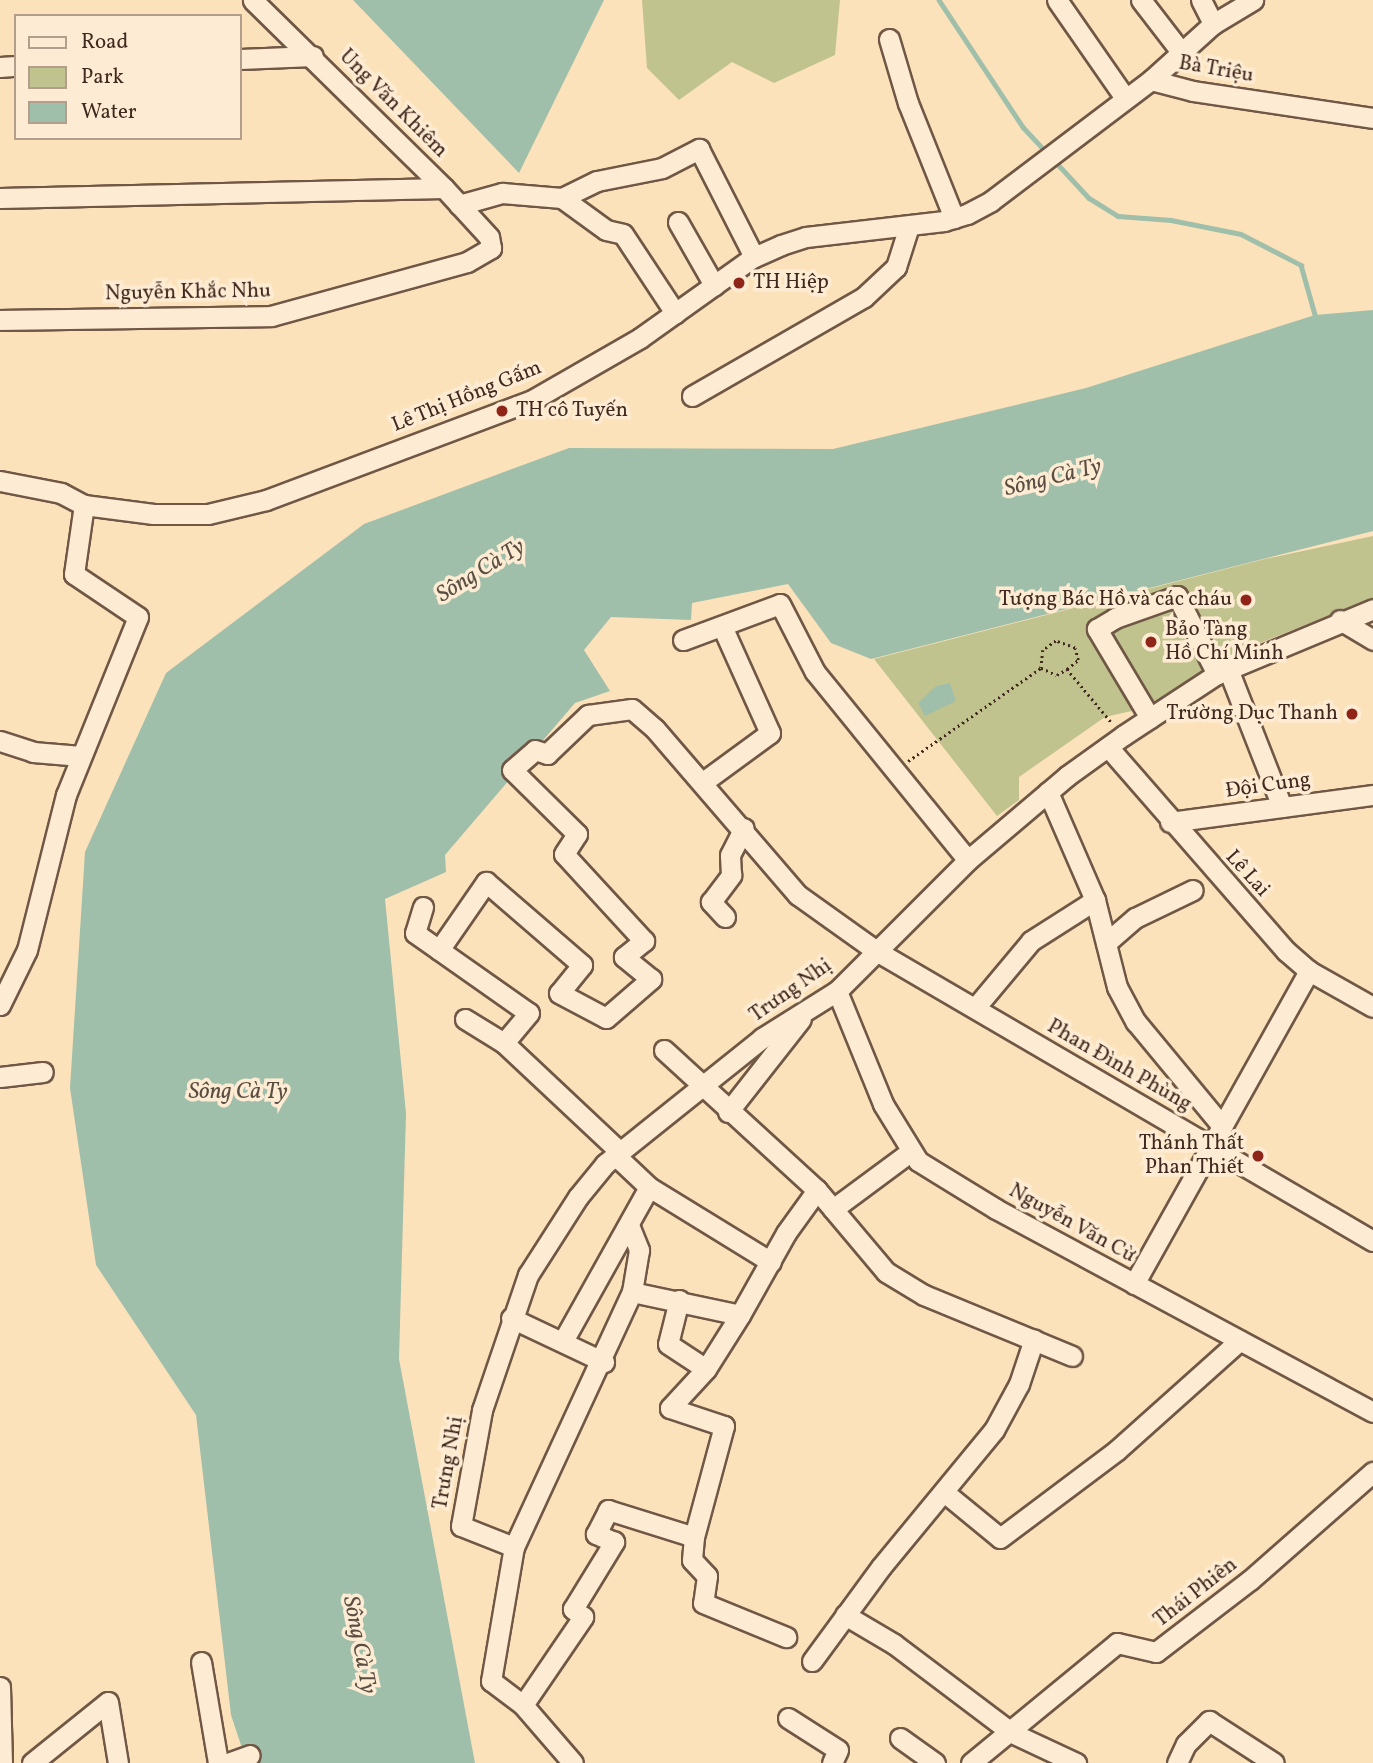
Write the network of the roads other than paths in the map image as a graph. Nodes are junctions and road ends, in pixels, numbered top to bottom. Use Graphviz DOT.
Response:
graph roads {
  1 [pos="253,0"];
  2 [pos="1057,0"];
  3 [pos="1141,0"];
  4 [pos="1201,0"];
  5 [pos="1253,0"];
  6 [pos="1213,24"];
  7 [pos="889,39"];
  8 [pos="1181,52"];
  9 [pos="313,56"];
  10 [pos="242,59"];
  11 [pos="1150,80"];
  12 [pos="1125,98"];
  13 [pos="1373,118"];
  14 [pos="1033,167"];
  15 [pos="444,188"];
  16 [pos="0,198"];
  17 [pos="562,198"];
  18 [pos="459,205"];
  19 [pos="954,218"];
  20 [pos="678,222"];
  21 [pos="909,226"];
  22 [pos="491,248"];
  23 [pos="754,257"];
  24 [pos="714,285"];
  25 [pos="675,313"];
  26 [pos="0,320"];
  27 [pos="692,396"];
  28 [pos="0,481"];
  29 [pos="84,505"];
  30 [pos="1373,609"];
  31 [pos="1340,621"];
  32 [pos="722,626"];
  33 [pos="683,640"];
  34 [pos="1373,640"];
  35 [pos="1223,671"];
  36 [pos="1150,718"];
  37 [pos="0,741"];
  38 [pos="1108,747"];
  39 [pos="82,756"];
  40 [pos="703,782"];
  41 [pos="1048,792"];
  42 [pos="1373,794"];
  43 [pos="1282,807"];
  44 [pos="1170,822"];
  45 [pos="744,828"];
  46 [pos="968,860"];
  47 [pos="1193,890"];
  48 [pos="1095,901"];
  49 [pos="423,907"];
  50 [pos="725,917"];
  51 [pos="1105,943"];
  52 [pos="439,950"];
  53 [pos="878,952"];
  54 [pos="1309,971"];
  55 [pos="837,991"];
  56 [pos="0,1005"];
  57 [pos="811,1007"];
  58 [pos="1373,1007"];
  59 [pos="975,1009"];
  60 [pos="465,1019"];
  61 [pos="504,1044"];
  62 [pos="664,1050"];
  63 [pos="43,1072"];
  64 [pos="0,1077"];
  65 [pos="701,1086"];
  66 [pos="728,1112"];
  67 [pos="1222,1126"];
  68 [pos="1211,1146"];
  69 [pos="911,1152"];
  70 [pos="617,1153"];
  71 [pos="649,1187"];
  72 [pos="817,1190"];
  73 [pos="833,1209"];
  74 [pos="629,1225"];
  75 [pos="1373,1241"];
  76 [pos="771,1262"];
  77 [pos="1134,1284"];
  78 [pos="632,1292"];
  79 [pos="679,1300"];
  80 [pos="740,1315"];
  81 [pos="511,1318"];
  82 [pos="1034,1339"];
  83 [pos="563,1341"];
  84 [pos="1239,1342"];
  85 [pos="1072,1356"];
  86 [pos="604,1362"];
  87 [pos="706,1369"];
  88 [pos="1373,1412"];
  89 [pos="1373,1472"];
  90 [pos="944,1492"];
  91 [pos="694,1537"];
  92 [pos="514,1547"];
  93 [pos="845,1615"];
  94 [pos="786,1637"];
  95 [pos="201,1661"];
  96 [pos="812,1661"];
  97 [pos="0,1687"];
  98 [pos="523,1705"];
  99 [pos="789,1718"];
  100 [pos="1012,1733"];
  101 [pos="900,1738"];
  102 [pos="250,1755"];
  103 [pos="2,1763"];
  104 [pos="32,1763"];
  105 [pos="118,1763"];
  106 [pos="218,1763"];
  107 [pos="228,1763"];
  108 [pos="573,1763"];
  109 [pos="832,1763"];
  110 [pos="935,1763"];
  111 [pos="971,1763"];
  112 [pos="1076,1763"];
  113 [pos="1177,1763"];
  114 [pos="1274,1763"];
  1 -- 9 [label="street, Ung Văn Khiêm"];
  2 -- 12 [label="street"];
  3 -- 8 [label="street"];
  4 -- 6 [label="street"];
  5 -- 6 [label="street"];
  6 -- 8 [label="street"];
  7 -- 19 [label="street"];
  8 -- 11 [label="street"];
  9 -- 10 [label="street"];
  9 -- 15 [label="street, Ung Văn Khiêm"];
  11 -- 12 [label="street, Bà Triệu"];
  11 -- 13 [label="street, Bà Triệu"];
  12 -- 14 [label="street, Bà Triệu"];
  14 -- 19 [label="street, Lê Thị Hồng Gấm"];
  15 -- 16 [label="street"];
  15 -- 18 [label="street, Ung Văn Khiêm"];
  17 -- 18 [label="street"];
  17 -- 23 [label="street"];
  17 -- 25 [label="street"];
  18 -- 22 [label="street, Ung Văn Khiêm"];
  19 -- 21 [label="street, Lê Thị Hồng Gấm"];
  20 -- 24 [label="street"];
  21 -- 23 [label="street, Lê Thị Hồng Gấm"];
  21 -- 27 [label="street"];
  22 -- 26 [label="street, Nguyễn Khắc Nhu"];
  23 -- 24 [label="street, Lê Thị Hồng Gấm"];
  24 -- 25 [label="street, Lê Thị Hồng Gấm"];
  25 -- 29 [label="street, Lê Thị Hồng Gấm"];
  28 -- 29 [label="street, Lê Thị Hồng Gấm"];
  29 -- 39 [label="street"];
  30 -- 31 [label="street, Trưng Nhị"];
  31 -- 34 [label="street"];
  31 -- 35 [label="street, Trưng Nhị"];
  32 -- 33 [label="street"];
  32 -- 40 [label="street"];
  32 -- 46 [label="street"];
  35 -- 36 [label="street, Trưng Nhị"];
  35 -- 36 [label="street"];
  35 -- 43 [label="street"];
  36 -- 38 [label="street, Trưng Nhị"];
  37 -- 39 [label="street"];
  38 -- 41 [label="street, Trưng Nhị"];
  38 -- 44 [label="street, Lê Lai"];
  39 -- 56 [label="street"];
  40 -- 45 [label="street, Phan Đình Phùng"];
  40 -- 52 [label="street, Phan Đình Phùng"];
  41 -- 46 [label="street, Trưng Nhị"];
  41 -- 48 [label="street"];
  42 -- 43 [label="street, Đội Cung"];
  43 -- 44 [label="street, Đội Cung"];
  44 -- 54 [label="street, Lê Lai"];
  45 -- 50 [label="street"];
  45 -- 53 [label="street, Phan Đình Phùng"];
  46 -- 53 [label="street, Trưng Nhị"];
  47 -- 51 [label="street"];
  48 -- 51 [label="street"];
  48 -- 59 [label="street"];
  49 -- 52 [label="street"];
  51 -- 67 [label="street"];
  52 -- 61 [label="street"];
  53 -- 55 [label="street, Trưng Nhị"];
  53 -- 59 [label="street, Phan Đình Phùng"];
  54 -- 58 [label="street, Lê Lai"];
  54 -- 67 [label="street"];
  55 -- 57 [label="street, Trưng Nhị"];
  55 -- 69 [label="street, Nguyễn Văn Cừ"];
  57 -- 65 [label="street, Trưng Nhị"];
  57 -- 66 [label="street"];
  59 -- 68 [label="street, Phan Đình Phùng"];
  60 -- 61 [label="street"];
  61 -- 70 [label="street"];
  62 -- 65 [label="street"];
  63 -- 64 [label="street"];
  65 -- 66 [label="street"];
  65 -- 70 [label="street, Trưng Nhị"];
  66 -- 72 [label="street"];
  67 -- 68 [label="street"];
  68 -- 75 [label="street, Phan Đình Phùng"];
  68 -- 77 [label="street"];
  69 -- 73 [label="street"];
  69 -- 77 [label="street, Nguyễn Văn Cừ"];
  70 -- 71 [label="street"];
  70 -- 81 [label="street, Trưng Nhị"];
  71 -- 74 [label="street"];
  71 -- 76 [label="street"];
  72 -- 73 [label="street"];
  72 -- 76 [label="street"];
  73 -- 82 [label="street"];
  74 -- 78 [label="street"];
  74 -- 83 [label="street"];
  76 -- 80 [label="street"];
  77 -- 84 [label="street, Nguyễn Văn Cừ"];
  78 -- 79 [label="street"];
  78 -- 86 [label="street"];
  79 -- 80 [label="street"];
  79 -- 87 [label="street"];
  80 -- 87 [label="street"];
  81 -- 83 [label="street"];
  81 -- 92 [label="street, Trưng Nhị"];
  82 -- 85 [label="street"];
  82 -- 90 [label="street"];
  83 -- 86 [label="street"];
  84 -- 88 [label="street, Nguyễn Văn Cừ"];
  84 -- 90 [label="street"];
  86 -- 92 [label="street"];
  87 -- 91 [label="street"];
  89 -- 100 [label="street, Thái Phiên"];
  90 -- 93 [label="street"];
  91 -- 94 [label="street"];
  91 -- 98 [label="street"];
  92 -- 98 [label="street"];
  93 -- 96 [label="street"];
  93 -- 100 [label="street"];
  95 -- 106 [label="street"];
  97 -- 103 [label="street"];
  98 -- 108 [label="street"];
  99 -- 109 [label="street"];
  100 -- 111 [label="street, Thái Phiên"];
  100 -- 112 [label="street"];
  101 -- 110 [label="street"];
  102 -- 107 [label="street"];
  104 -- 105 [label="street"];
  113 -- 114 [label="street"];
}
